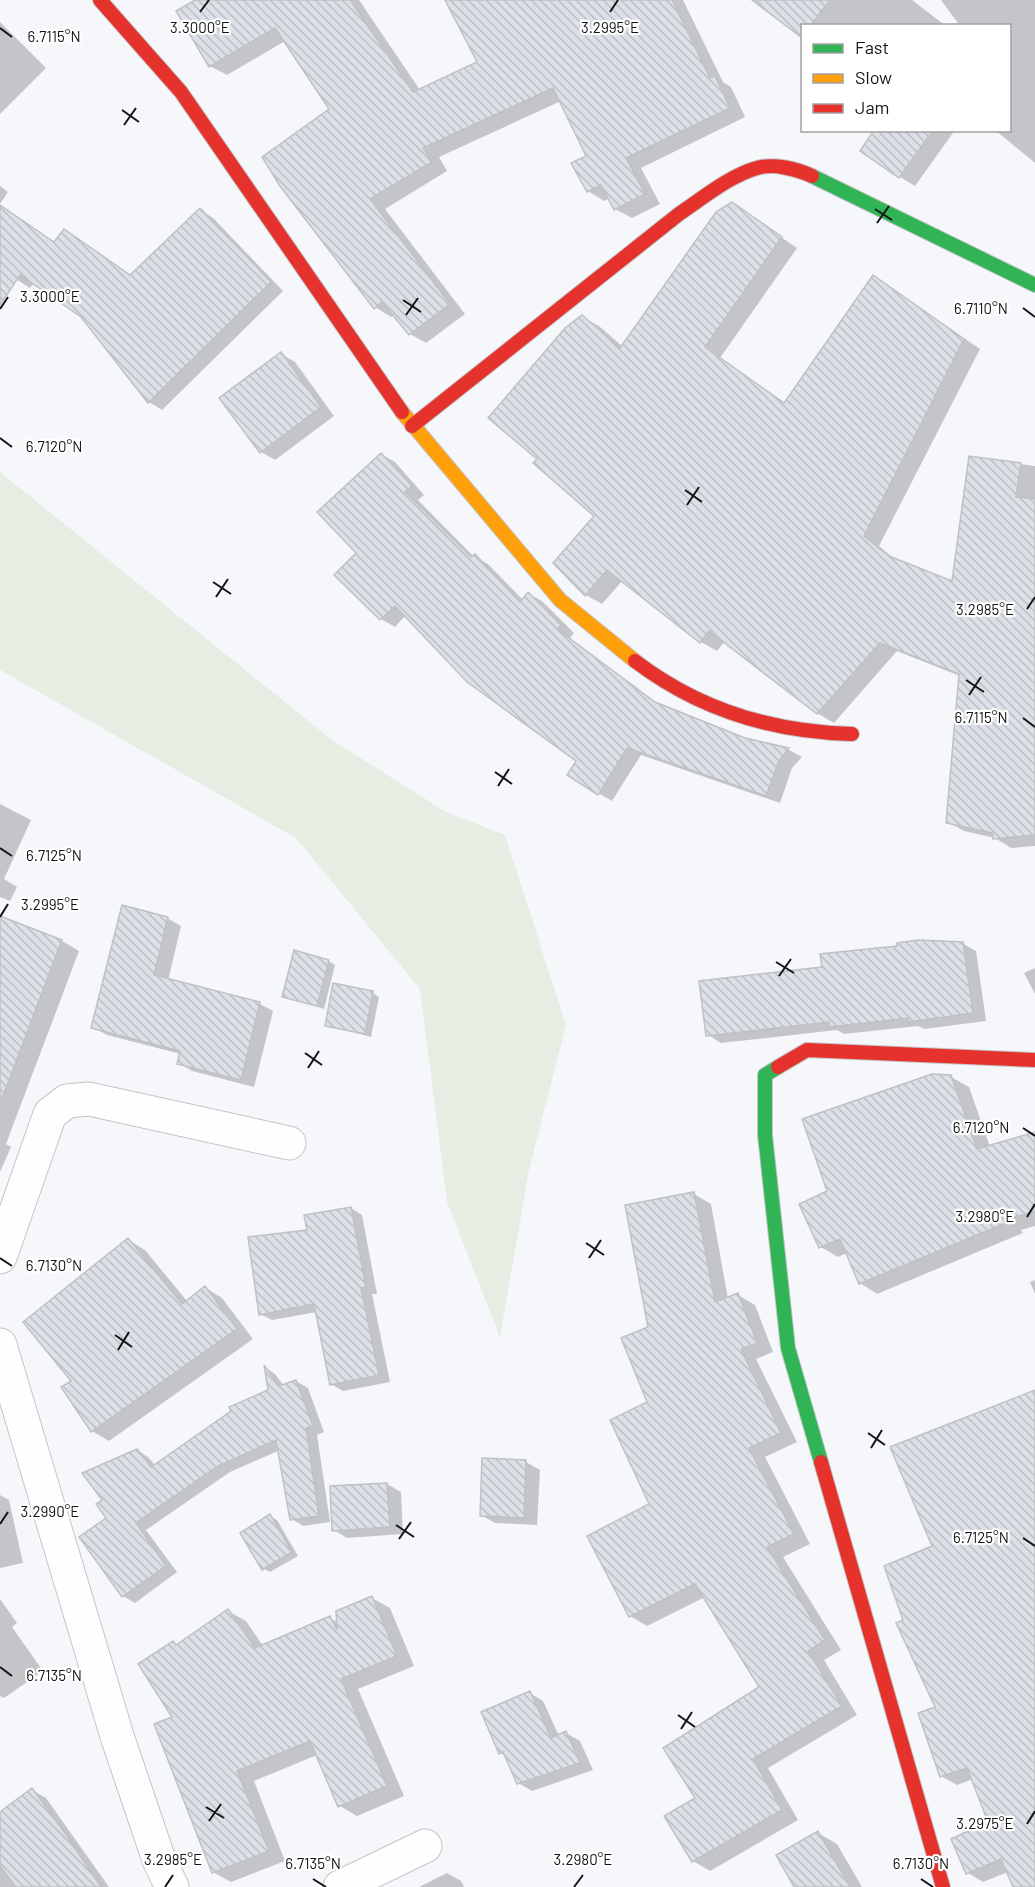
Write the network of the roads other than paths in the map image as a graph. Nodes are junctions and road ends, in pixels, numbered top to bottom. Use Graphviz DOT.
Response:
graph roads {
  1 [pos="107,2"];
  2 [pos="1035,285"];
  3 [pos="412,426"];
  4 [pos="852,734"];
  5 [pos="1035,1060"];
  6 [pos="289,1143"];
  7 [pos="0,1257"];
  8 [pos="0,1345"];
  9 [pos="425,1846"];
  10 [pos="172,1887"];
  11 [pos="340,1887"];
  12 [pos="943,1887"];
  1 -- 3 [label="street"];
  2 -- 3 [label="street"];
  3 -- 4 [label="street"];
  5 -- 12 [label="street"];
  6 -- 7 [label="street"];
  8 -- 10 [label="street"];
  9 -- 11 [label="street"];
}
